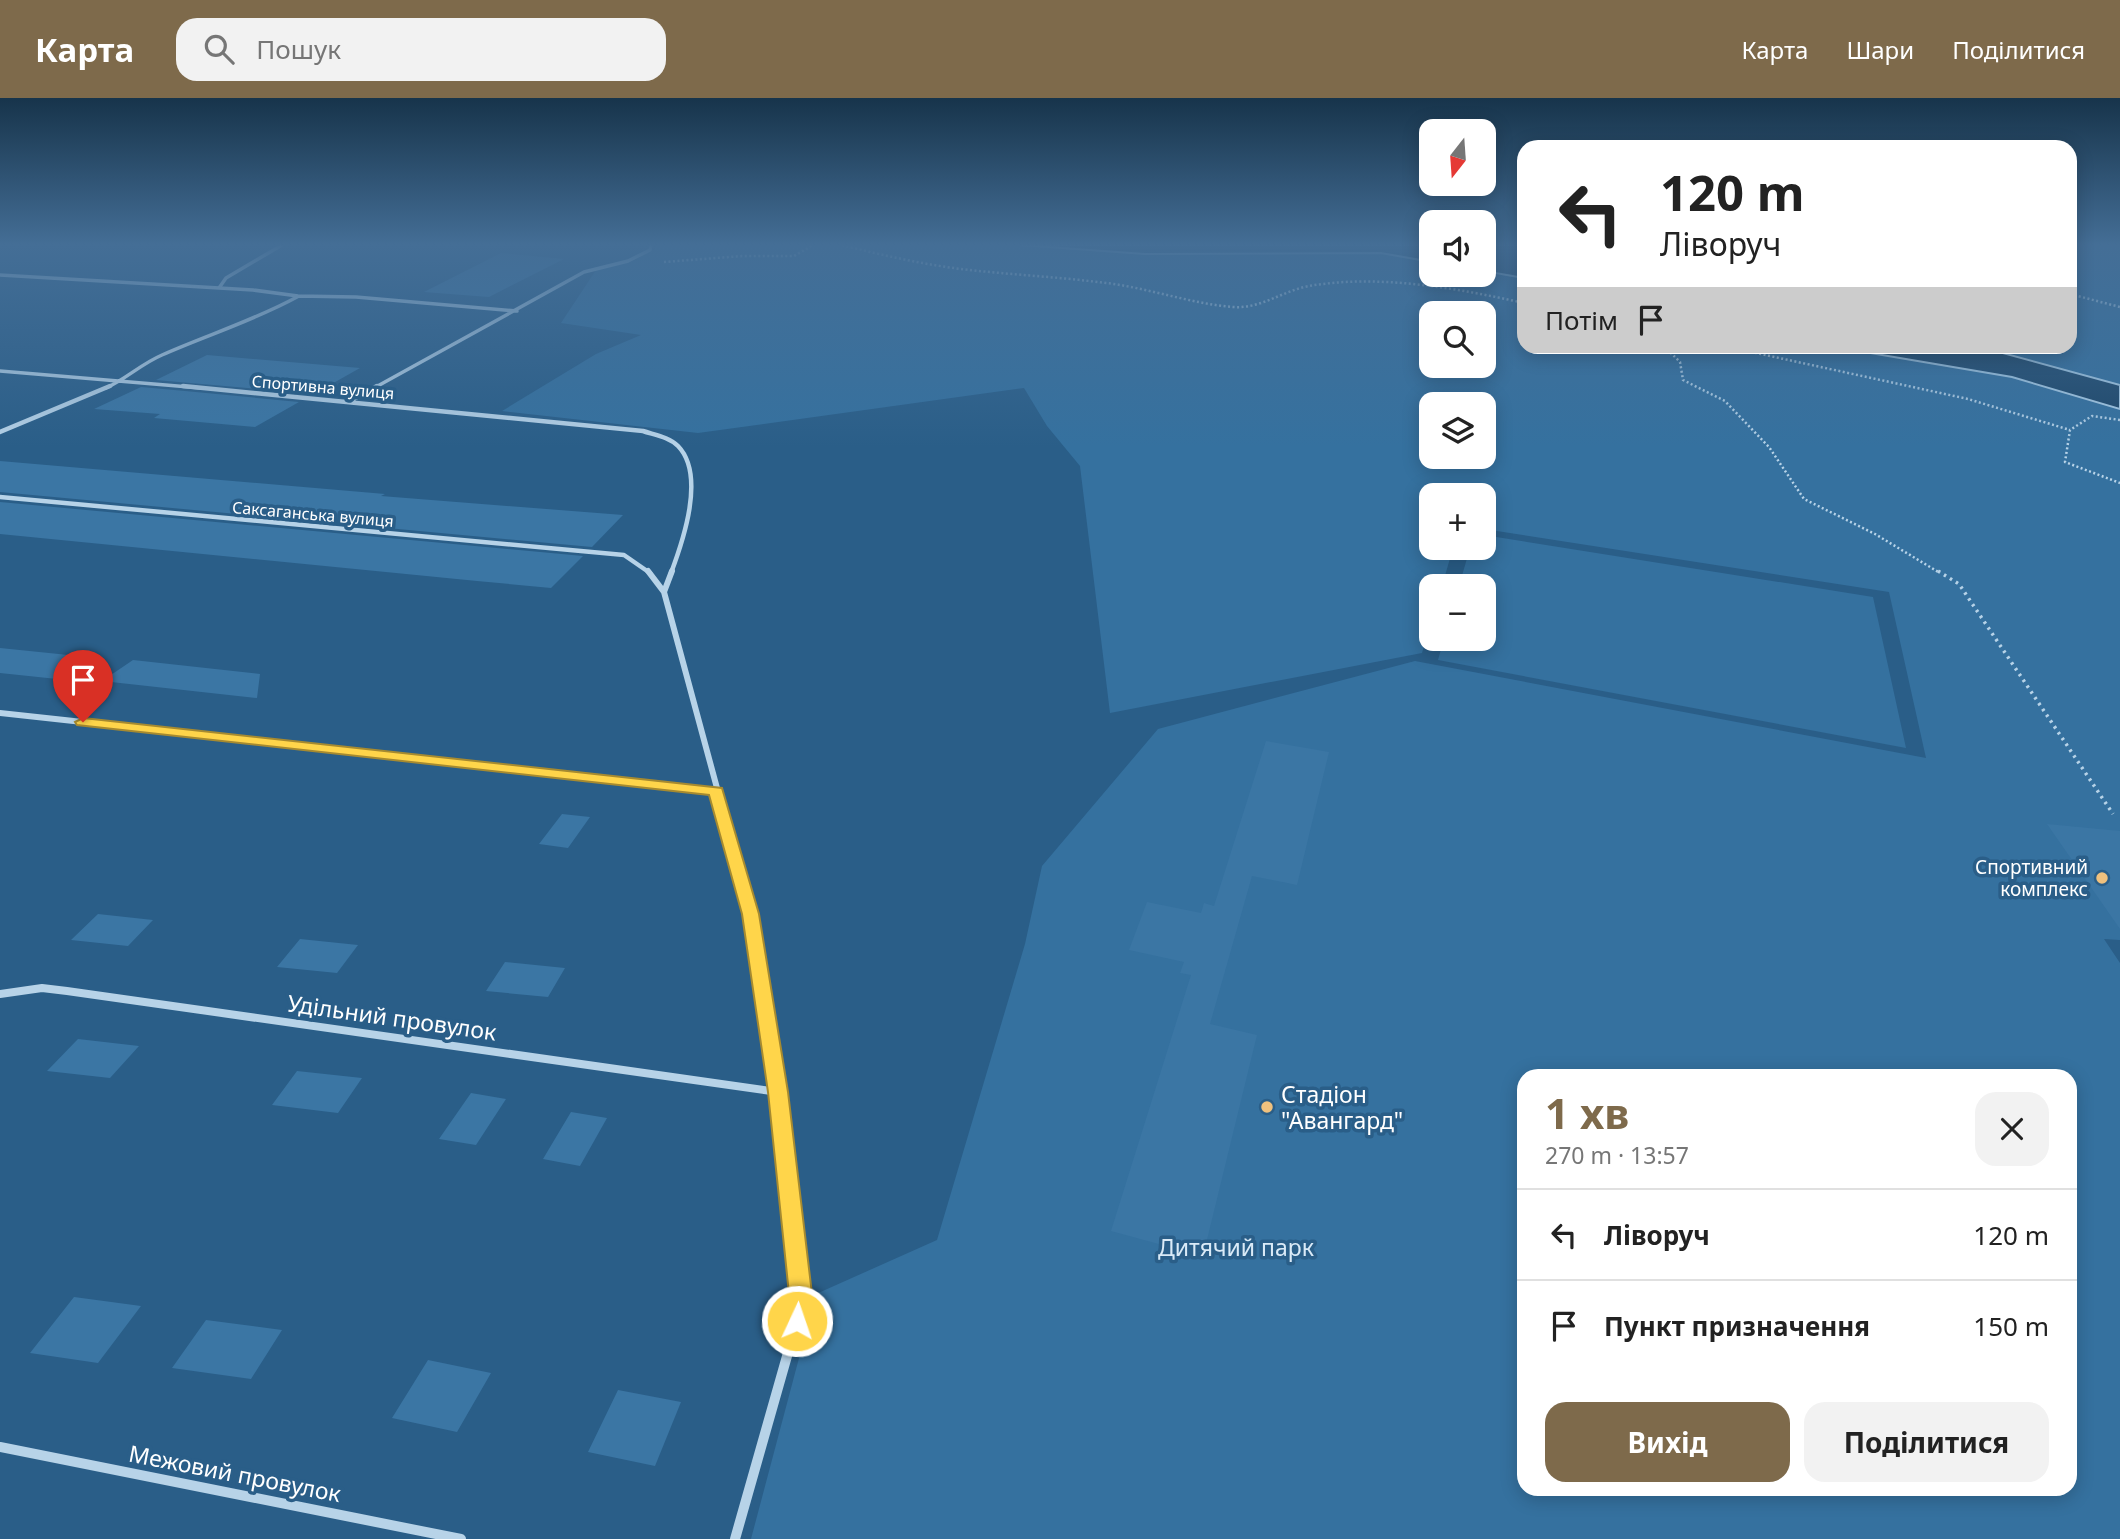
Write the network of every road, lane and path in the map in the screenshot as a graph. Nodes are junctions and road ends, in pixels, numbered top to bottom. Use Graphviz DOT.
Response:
graph roads {
  1 [pos="270,312"];
  2 [pos="515,312"];
  3 [pos="1672,354"];
  4 [pos="1760,354"];
  5 [pos="0,371"];
  6 [pos="122,381"];
  7 [pos="348,402"];
  8 [pos="2120,420"];
  9 [pos="2070,430"];
  10 [pos="0,432"];
  11 [pos="2120,483"];
  12 [pos="0,497"];
  13 [pos="664,592"];
  14 [pos="0,713"];
  15 [pos="716,791"];
  16 [pos="2113,814"];
  17 [pos="0,994"];
  18 [pos="778,1092"];
  19 [pos="0,1447"];
  20 [pos="461,1539"];
  21 [pos="735,1539"];
  1 -- 6 [label="street"];
  2 -- 7 [label="street"];
  3 -- 16 [label="path"];
  4 -- 9 [label="path"];
  5 -- 6 [label="street, Спортивна вулиця"];
  6 -- 7 [label="street, Спортивна вулиця"];
  6 -- 10 [label="street"];
  7 -- 13 [label="street, Спортивна вулиця"];
  8 -- 9 [label="path"];
  9 -- 11 [label="path"];
  12 -- 13 [label="street, Саксаганська вулиця"];
  13 -- 15 [label="street"];
  14 -- 15 [label="street"];
  15 -- 18 [label="street"];
  17 -- 18 [label="street, Удільний провулок"];
  18 -- 21 [label="street"];
  19 -- 20 [label="street, Межовий провулок"];
}
